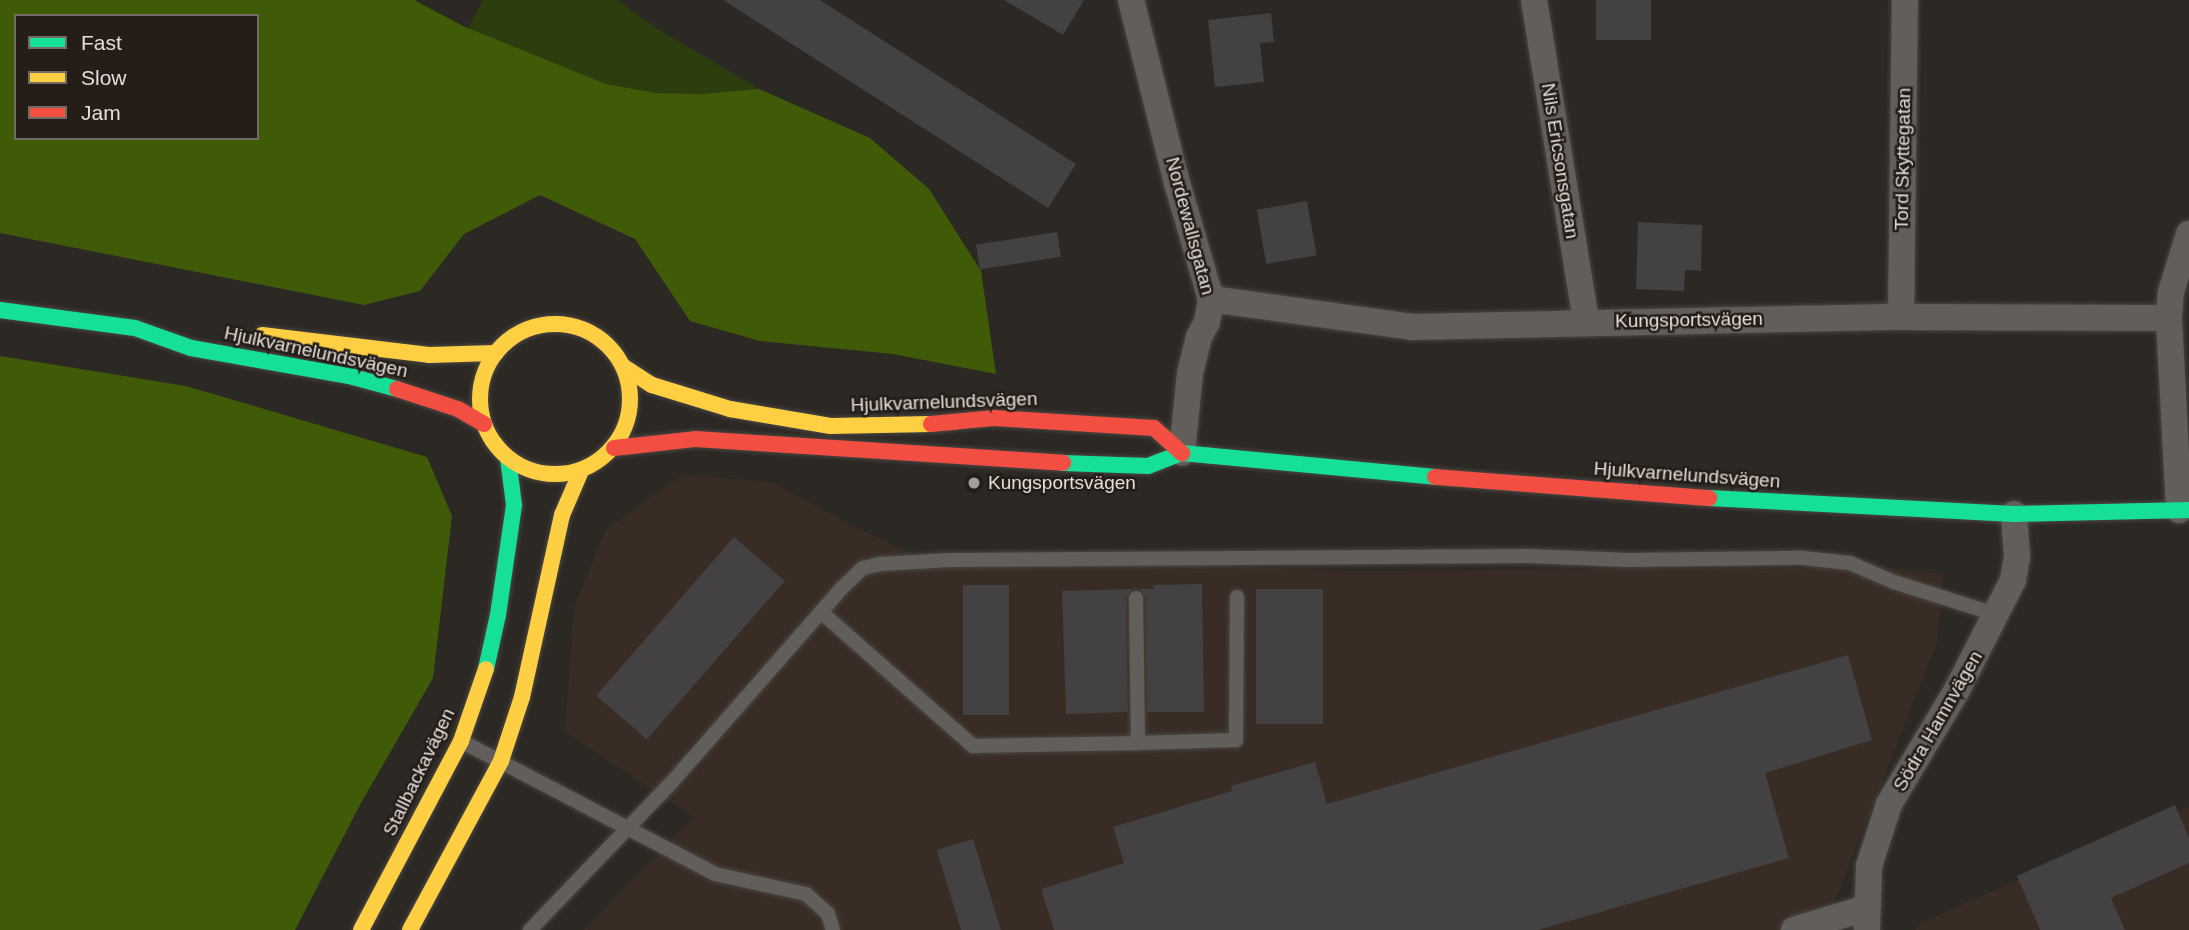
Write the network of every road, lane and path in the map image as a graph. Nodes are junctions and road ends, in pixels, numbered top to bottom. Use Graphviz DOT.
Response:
graph roads {
  1 [pos="1131,0"];
  2 [pos="1534,0"];
  3 [pos="1905,0"];
  4 [pos="2189,234"];
  5 [pos="1211,299"];
  6 [pos="0,310"];
  7 [pos="1901,317"];
  8 [pos="2169,318"];
  9 [pos="1586,322"];
  10 [pos="176,324"];
  11 [pos="135,328"];
  12 [pos="251,334"];
  13 [pos="496,353"];
  14 [pos="624,367"];
  15 [pos="484,424"];
  16 [pos="614,448"];
  17 [pos="1182,453"];
  18 [pos="508,458"];
  19 [pos="581,471"];
  20 [pos="2184,510"];
  21 [pos="2014,514"];
  22 [pos="1237,597"];
  23 [pos="1136,598"];
  24 [pos="821,612"];
  25 [pos="1998,615"];
  26 [pos="461,741"];
  27 [pos="1138,743"];
  28 [pos="501,761"];
  29 [pos="629,830"];
  30 [pos="1866,919"];
  31 [pos="361,930"];
  32 [pos="410,930"];
  33 [pos="530,930"];
  34 [pos="833,930"];
  35 [pos="1794,930"];
  1 -- 5 [label="street, Nordewallsgatan"];
  2 -- 9 [label="street, Nils Ericsonsgatan"];
  3 -- 7 [label="street, Tord Skyttegatan"];
  4 -- 8 [label="street"];
  5 -- 9 [label="street, Kungsportsvägen"];
  5 -- 17 [label="street, Nordewallsgatan"];
  6 -- 11 [label="street, Hjulkvarnelundsvägen"];
  7 -- 8 [label="street, Kungsportsvägen"];
  7 -- 9 [label="street, Kungsportsvägen"];
  8 -- 20 [label="street"];
  10 -- 11 [label="street, Hjulkvarnelundsvägen"];
  11 -- 15 [label="street, Hjulkvarnelundsvägen"];
  12 -- 13 [label="street, Hjulkvarnelundsvägen"];
  13 -- 14 [label="street"];
  13 -- 15 [label="street"];
  14 -- 16 [label="street"];
  14 -- 17 [label="street, Hjulkvarnelundsvägen"];
  15 -- 18 [label="street"];
  16 -- 17 [label="street, Hjulkvarnelundsvägen"];
  16 -- 19 [label="street"];
  17 -- 21 [label="street, Hjulkvarnelundsvägen"];
  18 -- 19 [label="street"];
  18 -- 26 [label="street, Stallbackavägen"];
  19 -- 28 [label="street"];
  20 -- 21 [label="street, Hjulkvarnelundsvägen"];
  21 -- 25 [label="street, Södra Hamnvägen"];
  22 -- 27 [label="lane"];
  23 -- 27 [label="lane"];
  24 -- 25 [label="lane"];
  24 -- 27 [label="lane"];
  24 -- 29 [label="lane"];
  25 -- 30 [label="street, Södra Hamnvägen"];
  26 -- 28 [label="lane"];
  26 -- 31 [label="street, Stallbackavägen"];
  28 -- 29 [label="lane"];
  28 -- 32 [label="street"];
  29 -- 33 [label="lane"];
  29 -- 34 [label="lane"];
  30 -- 35 [label="street"];
}
